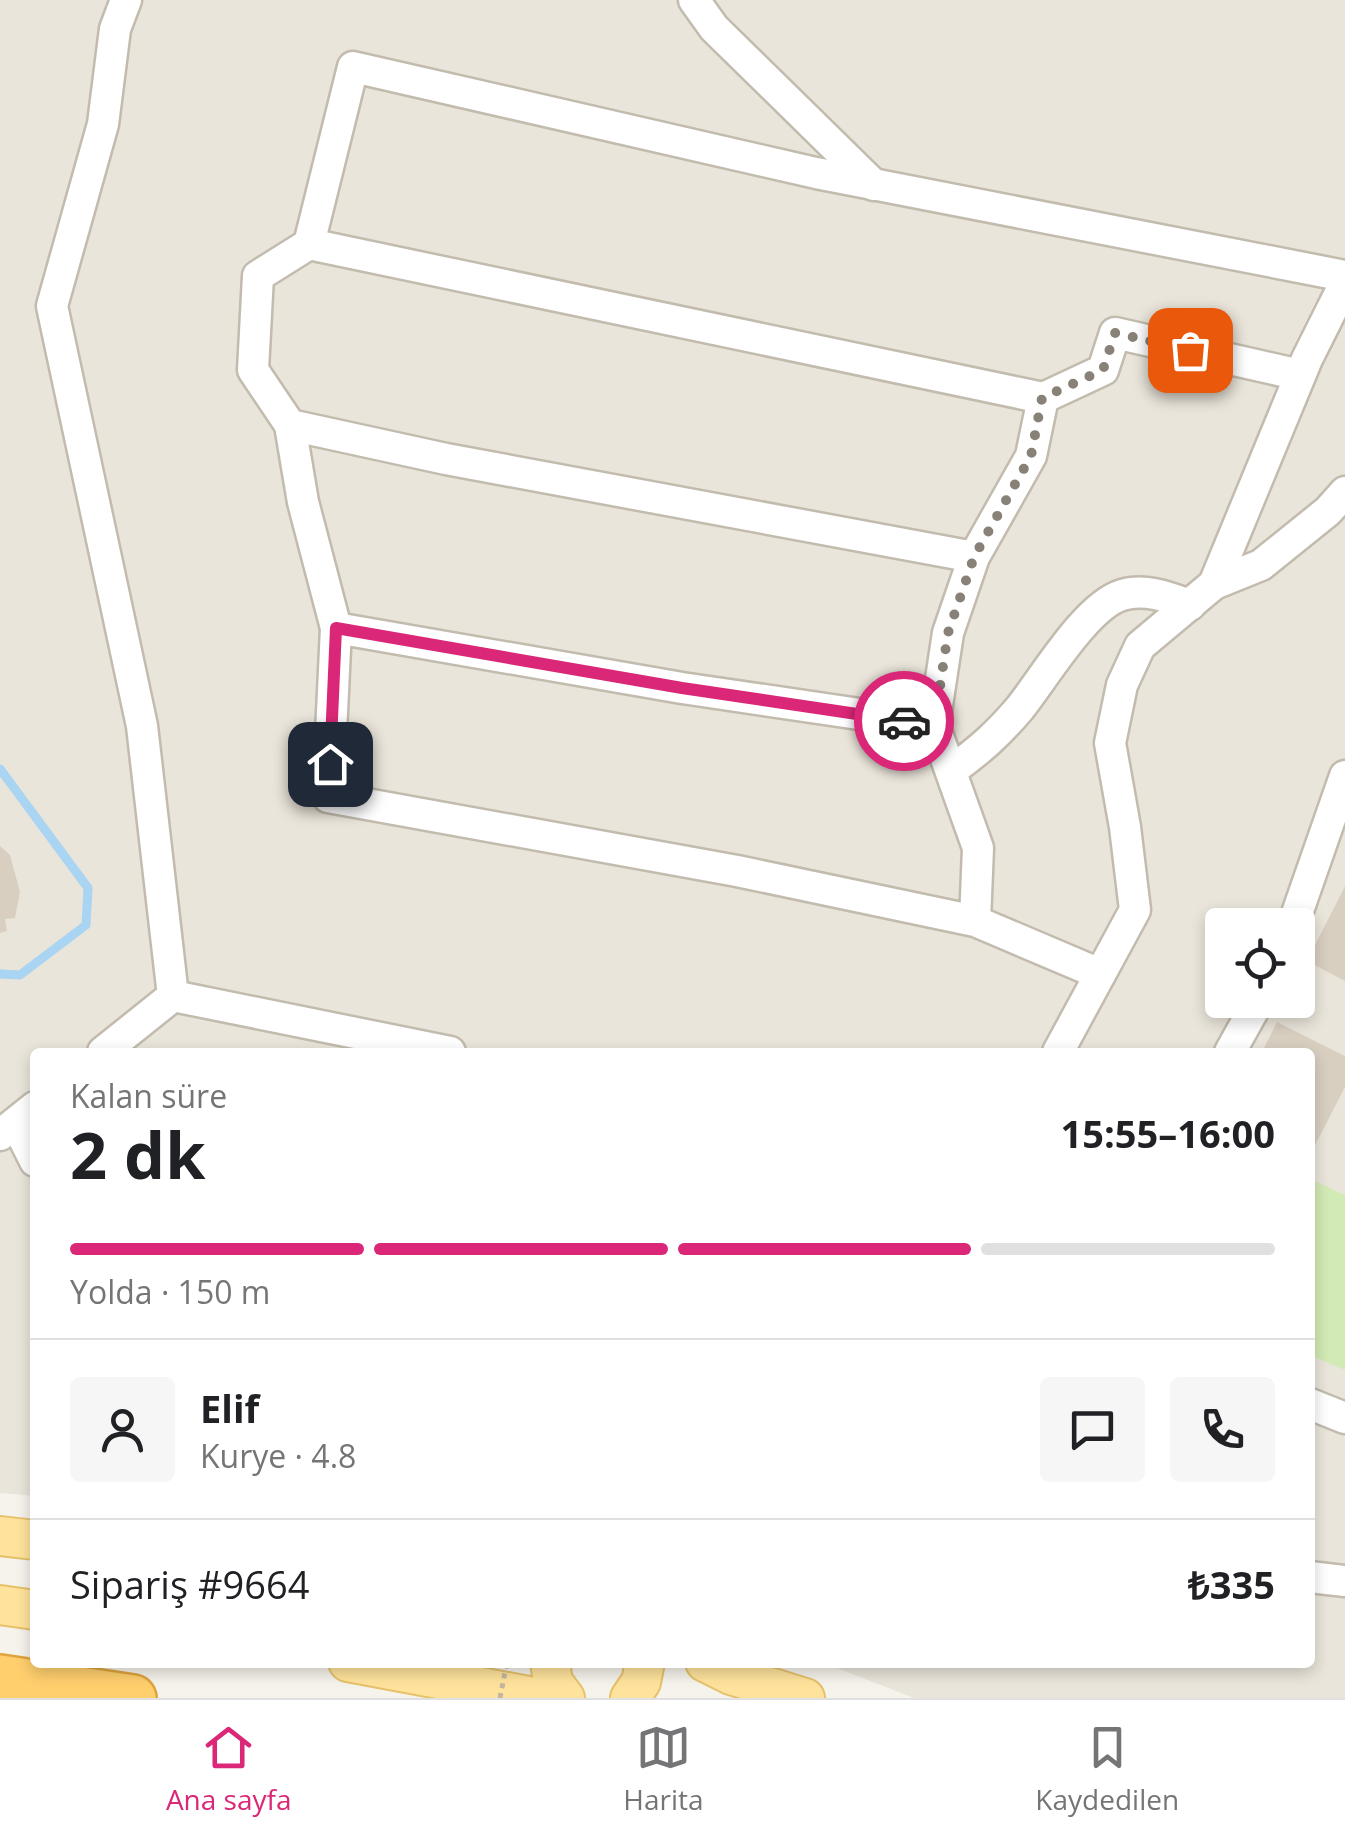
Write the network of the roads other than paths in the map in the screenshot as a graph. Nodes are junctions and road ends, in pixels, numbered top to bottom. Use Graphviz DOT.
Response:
graph roads {
  1 [pos="126,0"];
  2 [pos="694,0"];
  3 [pos="874,184"];
  4 [pos="310,244"];
  5 [pos="1345,280"];
  6 [pos="1300,376"];
  7 [pos="1042,398"];
  8 [pos="290,425"];
  9 [pos="1345,492"];
  10 [pos="974,557"];
  11 [pos="1214,584"];
  12 [pos="1190,605"];
  13 [pos="336,628"];
  14 [pos="934,726"];
  15 [pos="952,770"];
  16 [pos="1345,776"];
  17 [pos="1337,820"];
  18 [pos="1300,908"];
  19 [pos="975,920"];
  20 [pos="1100,974"];
  21 [pos="173,996"];
  22 [pos="1250,1018"];
  23 [pos="107,1048"];
  24 [pos="430,1048"];
  25 [pos="1060,1048"];
  26 [pos="1232,1048"];
  27 [pos="17,1122"];
  28 [pos="30,1150"];
  29 [pos="1315,1406"];
  30 [pos="1345,1418"];
  31 [pos="0,1536"];
  32 [pos="30,1539"];
  33 [pos="1315,1578"];
  34 [pos="1345,1581"];
  35 [pos="0,1605"];
  36 [pos="30,1609"];
  37 [pos="380,1668"];
  38 [pos="551,1668"];
  39 [pos="644,1668"];
  40 [pos="717,1668"];
  41 [pos="0,1678"];
  42 [pos="133,1698"];
  43 [pos="539,1698"];
  44 [pos="565,1698"];
  45 [pos="630,1698"];
  46 [pos="805,1698"];
  1 -- 21 [label="street"];
  2 -- 3 [label="street"];
  3 -- 4 [label="street"];
  3 -- 5 [label="street"];
  4 -- 7 [label="street"];
  4 -- 8 [label="street"];
  5 -- 6 [label="street"];
  6 -- 7 [label="street"];
  6 -- 11 [label="street"];
  7 -- 10 [label="street"];
  8 -- 10 [label="street"];
  8 -- 13 [label="street"];
  9 -- 11 [label="street"];
  10 -- 14 [label="street"];
  11 -- 12 [label="street"];
  12 -- 15 [label="street"];
  12 -- 20 [label="street"];
  13 -- 14 [label="street"];
  13 -- 19 [label="street"];
  14 -- 15 [label="street"];
  15 -- 19 [label="street"];
  16 -- 17 [label="street"];
  17 -- 18 [label="street"];
  19 -- 20 [label="street"];
  20 -- 25 [label="street"];
  21 -- 23 [label="street"];
  21 -- 24 [label="street"];
  22 -- 26 [label="street"];
  27 -- 28 [label="street"];
  29 -- 30 [label="street"];
  31 -- 32 [label="main road"];
  33 -- 34 [label="street"];
  35 -- 36 [label="main road"];
  37 -- 43 [label="main road"];
  38 -- 44 [label="main road"];
  39 -- 45 [label="main road"];
  40 -- 46 [label="main road"];
  41 -- 42 [label="highway"];
}
